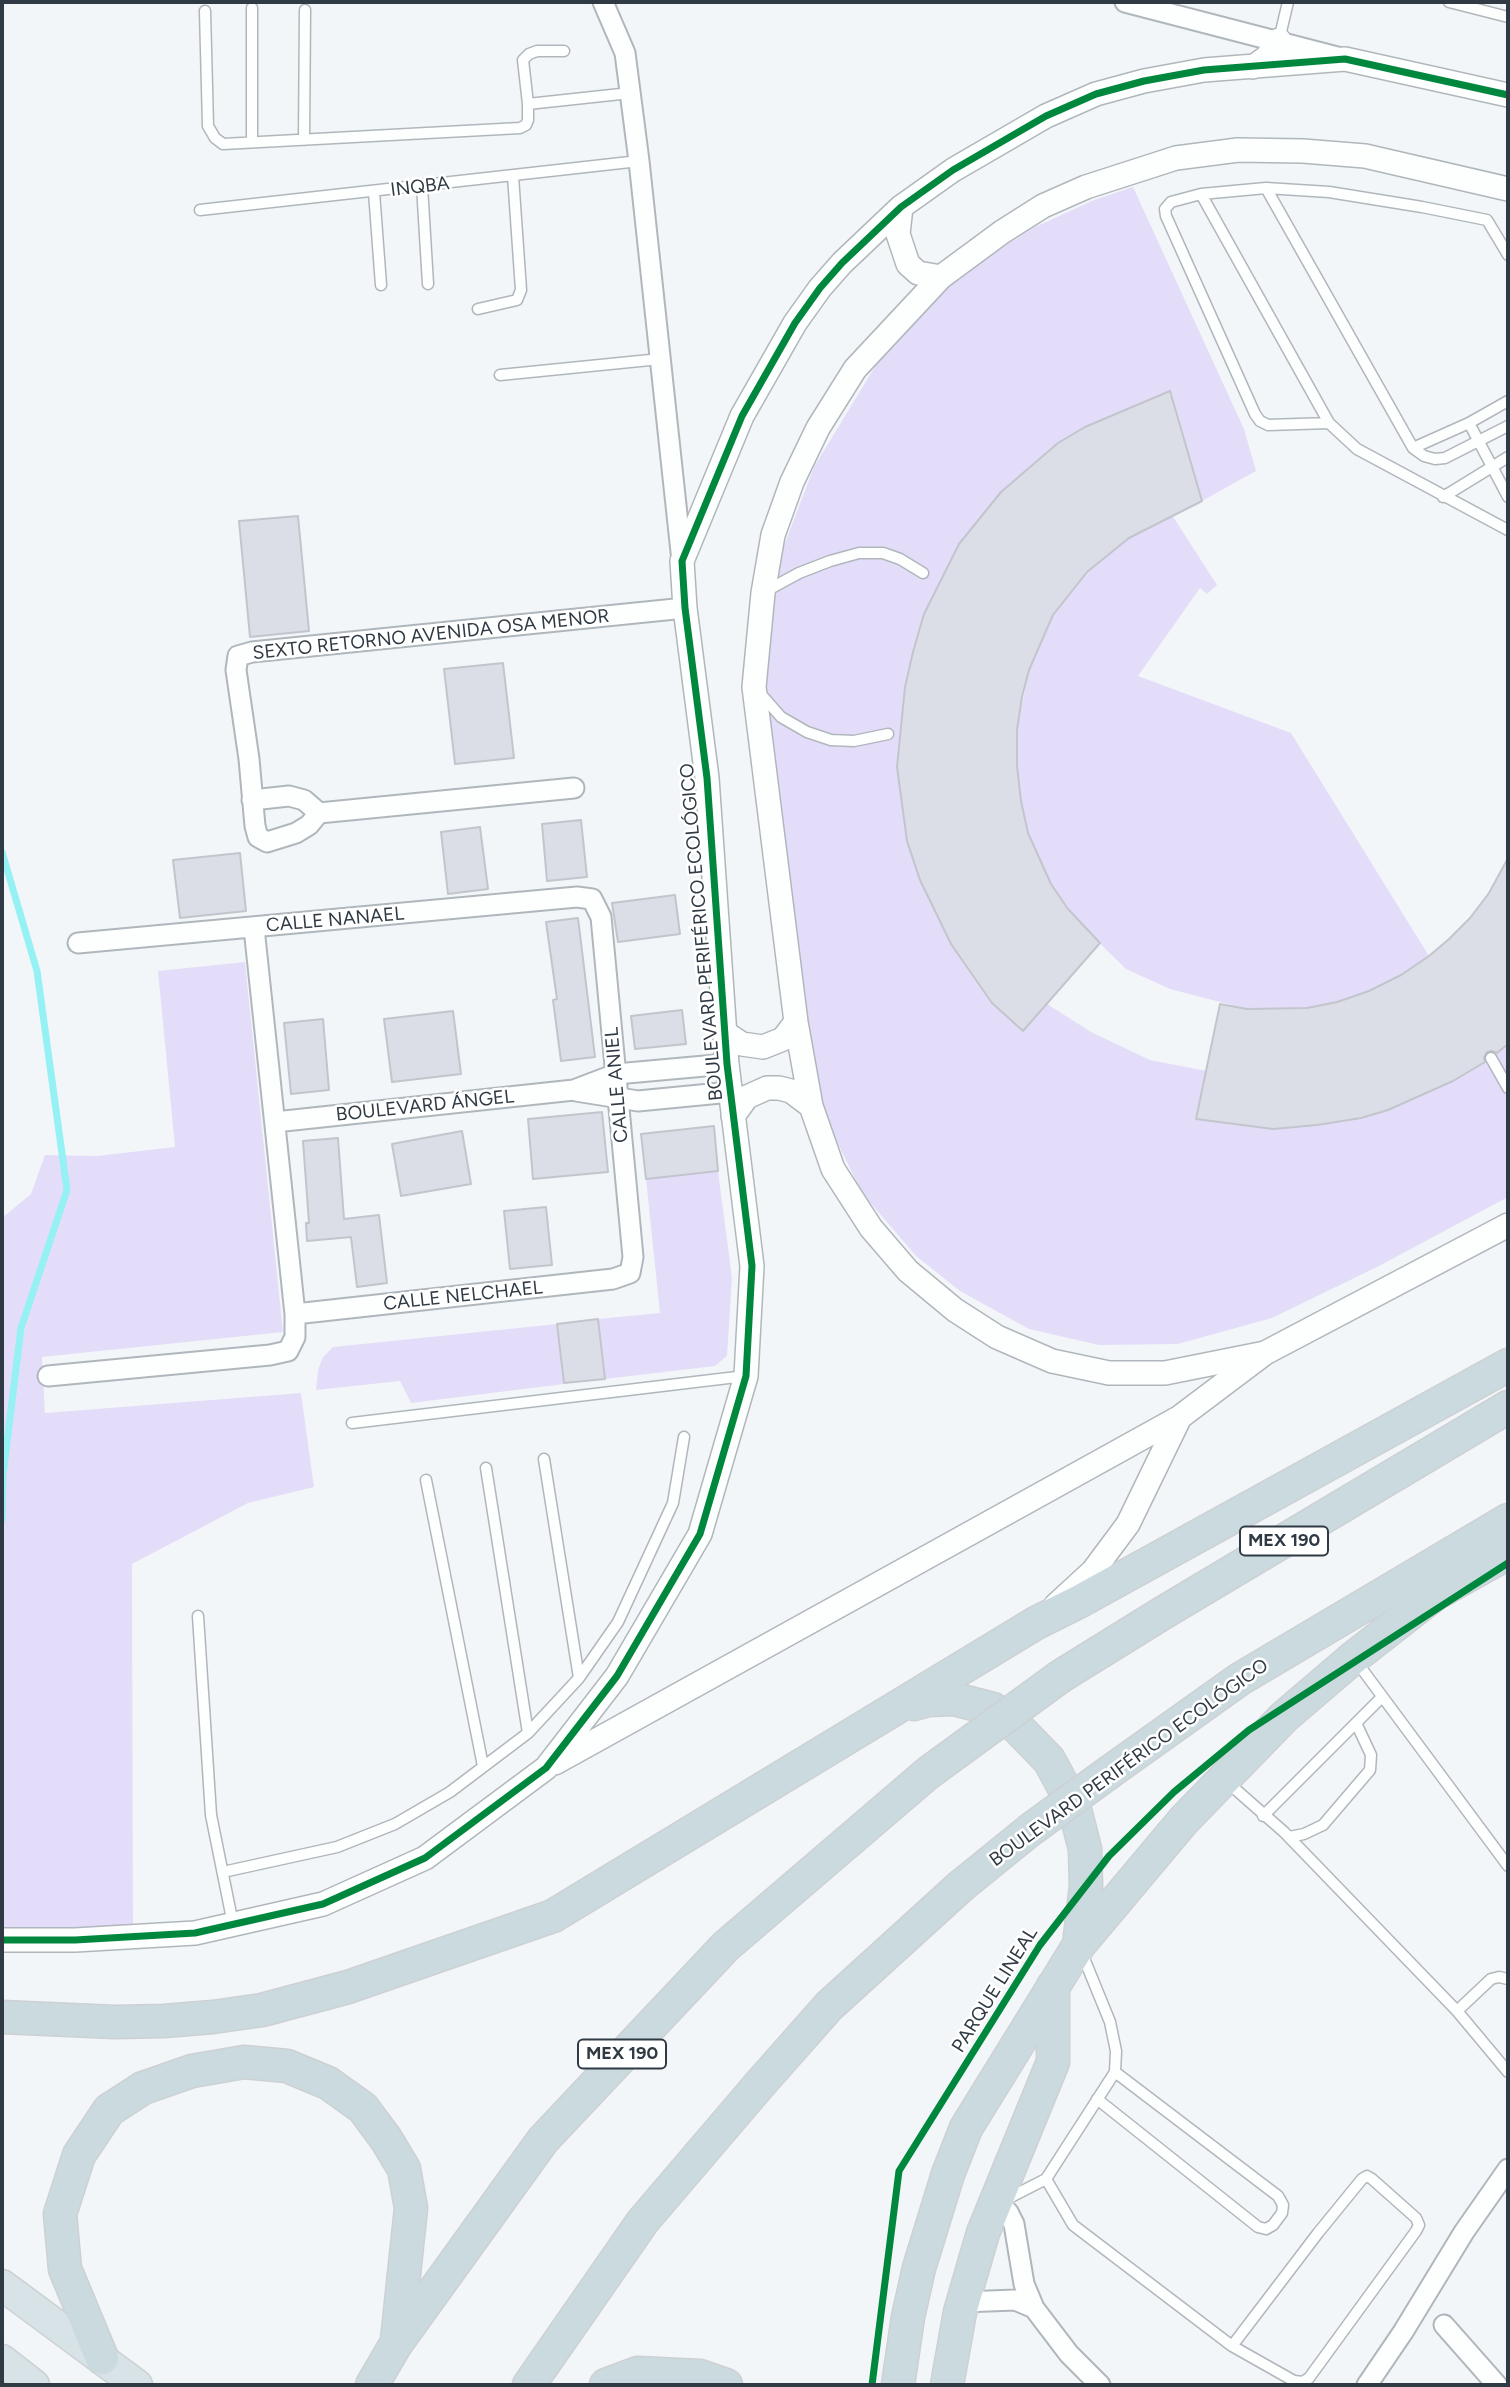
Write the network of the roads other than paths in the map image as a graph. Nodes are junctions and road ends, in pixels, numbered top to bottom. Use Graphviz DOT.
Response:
graph roads {
  1 [pos="603,2"];
  2 [pos="1125,2"];
  3 [pos="1288,2"];
  4 [pos="1449,2"];
  5 [pos="252,8"];
  6 [pos="305,10"];
  7 [pos="205,11"];
  8 [pos="1508,17"];
  9 [pos="1279,40"];
  10 [pos="564,51"];
  11 [pos="1345,59"];
  12 [pos="1253,67"];
  13 [pos="630,93"];
  14 [pos="1508,95"];
  15 [pos="528,104"];
  16 [pos="304,140"];
  17 [pos="252,142"];
  18 [pos="639,161"];
  19 [pos="513,176"];
  20 [pos="422,186"];
  21 [pos="1266,188"];
  22 [pos="1508,189"];
  23 [pos="374,192"];
  24 [pos="1201,194"];
  25 [pos="901,207"];
  26 [pos="200,210"];
  27 [pos="1508,255"];
  28 [pos="941,277"];
  29 [pos="428,284"];
  30 [pos="381,285"];
  31 [pos="478,309"];
  32 [pos="660,359"];
  33 [pos="500,375"];
  34 [pos="1508,401"];
  35 [pos="1329,423"];
  36 [pos="1469,423"];
  37 [pos="1508,425"];
  38 [pos="1480,441"];
  39 [pos="1413,447"];
  40 [pos="1508,457"];
  41 [pos="1491,466"];
  42 [pos="1505,484"];
  43 [pos="1443,497"];
  44 [pos="1508,497"];
  45 [pos="1508,530"];
  46 [pos="682,561"];
  47 [pos="923,573"];
  48 [pos="763,593"];
  49 [pos="685,608"];
  50 [pos="754,687"];
  51 [pos="888,734"];
  52 [pos="574,788"];
  53 [pos="252,800"];
  54 [pos="319,813"];
  55 [pos="592,899"];
  56 [pos="254,928"];
  57 [pos="78,943"];
  58 [pos="796,1022"];
  59 [pos="724,1032"];
  60 [pos="1491,1058"];
  61 [pos="727,1064"];
  62 [pos="616,1074"];
  63 [pos="1508,1087"];
  64 [pos="574,1090"];
  65 [pos="731,1092"];
  66 [pos="618,1099"];
  67 [pos="811,1106"];
  68 [pos="733,1116"];
  69 [pos="275,1122"];
  70 [pos="1508,1225"];
  71 [pos="630,1273"];
  72 [pos="295,1314"];
  73 [pos="1265,1353"];
  74 [pos="1508,1364"];
  75 [pos="48,1376"];
  76 [pos="746,1376"];
  77 [pos="1508,1407"];
  78 [pos="1180,1417"];
  79 [pos="352,1423"];
  80 [pos="684,1437"];
  81 [pos="544,1460"];
  82 [pos="486,1468"];
  83 [pos="426,1480"];
  84 [pos="1508,1520"];
  85 [pos="1508,1553"];
  86 [pos="198,1616"];
  87 [pos="1036,1623"];
  88 [pos="1353,1658"];
  89 [pos="579,1678"];
  90 [pos="1382,1698"];
  91 [pos="896,1710"];
  92 [pos="1356,1723"];
  93 [pos="528,1733"];
  94 [pos="483,1766"];
  95 [pos="546,1768"];
  96 [pos="1223,1778"];
  97 [pos="1264,1816"];
  98 [pos="1289,1837"];
  99 [pos="1508,1866"];
  100 [pos="223,1872"];
  101 [pos="233,1924"];
  102 [pos="2,1940"];
  103 [pos="1079,1945"];
  104 [pos="1508,1979"];
  105 [pos="1053,1986"];
  106 [pos="1457,2011"];
  107 [pos="2,2017"];
  108 [pos="1508,2071"];
  109 [pos="1115,2073"];
  110 [pos="1097,2099"];
  111 [pos="1508,2169"];
  112 [pos="1046,2179"];
  113 [pos="995,2204"];
  114 [pos="2,2285"];
  115 [pos="963,2302"];
  116 [pos="1034,2308"];
  117 [pos="1444,2325"];
  118 [pos="396,2344"];
  119 [pos="1232,2346"];
  120 [pos="102,2358"];
  121 [pos="2,2360"];
  122 [pos="1373,2380"];
  123 [pos="34,2385"];
  124 [pos="137,2385"];
  125 [pos="372,2385"];
  126 [pos="528,2385"];
  127 [pos="606,2385"];
  128 [pos="726,2385"];
  129 [pos="898,2385"];
  130 [pos="947,2385"];
  131 [pos="1100,2385"];
  132 [pos="1497,2385"];
  1 -- 13 [label="street"];
  2 -- 9 [label="street"];
  3 -- 9 [label="lane"];
  4 -- 8 [label="lane"];
  5 -- 17 [label="lane"];
  6 -- 16 [label="lane"];
  7 -- 17 [label="lane"];
  9 -- 11 [label="street"];
  9 -- 12 [label="street"];
  10 -- 15 [label="lane"];
  11 -- 12 [label="street, BOULEVARD PERIFÉRICO ECOLÓGICO"];
  11 -- 14 [label="street, BOULEVARD PERIFÉRICO ECOLÓGICO"];
  12 -- 25 [label="street, BOULEVARD PERIFÉRICO ECOLÓGICO"];
  13 -- 15 [label="lane"];
  13 -- 18 [label="street"];
  15 -- 16 [label="lane"];
  16 -- 17 [label="lane"];
  18 -- 19 [label="lane, INQBA"];
  18 -- 32 [label="street"];
  19 -- 20 [label="lane, INQBA"];
  19 -- 31 [label="lane"];
  20 -- 23 [label="lane, INQBA"];
  20 -- 29 [label="lane"];
  21 -- 24 [label="lane"];
  21 -- 27 [label="lane"];
  21 -- 39 [label="lane"];
  22 -- 28 [label="street"];
  23 -- 26 [label="lane, INQBA"];
  23 -- 30 [label="lane"];
  24 -- 35 [label="lane"];
  24 -- 35 [label="lane"];
  25 -- 28 [label="street"];
  25 -- 46 [label="street, BOULEVARD PERIFÉRICO ECOLÓGICO"];
  28 -- 48 [label="street"];
  32 -- 33 [label="lane"];
  32 -- 46 [label="street"];
  34 -- 36 [label="lane"];
  35 -- 43 [label="lane"];
  36 -- 38 [label="lane"];
  36 -- 39 [label="lane"];
  37 -- 38 [label="lane"];
  38 -- 39 [label="lane"];
  38 -- 41 [label="lane"];
  40 -- 41 [label="lane"];
  41 -- 42 [label="lane"];
  41 -- 43 [label="lane"];
  42 -- 44 [label="lane"];
  43 -- 45 [label="lane"];
  46 -- 49 [label="street, BOULEVARD PERIFÉRICO ECOLÓGICO"];
  47 -- 48 [label="lane"];
  48 -- 50 [label="street"];
  49 -- 53 [label="street, SEXTO RETORNO AVENIDA OSA MENOR"];
  49 -- 59 [label="street, BOULEVARD PERIFÉRICO ECOLÓGICO"];
  50 -- 51 [label="lane"];
  50 -- 58 [label="street"];
  52 -- 54 [label="street"];
  53 -- 54 [label="street"];
  53 -- 54 [label="street, SEXTO RETORNO AVENIDA OSA MENOR"];
  55 -- 56 [label="street, CALLE NANAEL"];
  55 -- 62 [label="street, CALLE ANIEL"];
  56 -- 57 [label="street, CALLE NANAEL"];
  56 -- 69 [label="street"];
  58 -- 59 [label="street"];
  58 -- 67 [label="street"];
  59 -- 61 [label="street, BOULEVARD PERIFÉRICO ECOLÓGICO"];
  60 -- 63 [label="lane"];
  61 -- 62 [label="street, BOULEVARD ÁNGEL"];
  61 -- 65 [label="street, BOULEVARD PERIFÉRICO ECOLÓGICO"];
  62 -- 64 [label="street, BOULEVARD ÁNGEL"];
  62 -- 66 [label="street, CALLE ANIEL"];
  64 -- 66 [label="street, BOULEVARD ÁNGEL"];
  64 -- 69 [label="street, BOULEVARD ÁNGEL"];
  65 -- 66 [label="street, BOULEVARD ÁNGEL"];
  65 -- 68 [label="street, BOULEVARD PERIFÉRICO ECOLÓGICO"];
  66 -- 71 [label="street, CALLE ANIEL"];
  67 -- 68 [label="street"];
  67 -- 73 [label="street"];
  68 -- 76 [label="street, BOULEVARD PERIFÉRICO ECOLÓGICO"];
  69 -- 72 [label="street"];
  70 -- 73 [label="street"];
  71 -- 72 [label="street, CALLE NELCHAEL"];
  72 -- 75 [label="street"];
  73 -- 78 [label="street"];
  74 -- 87 [label="highway"];
  76 -- 79 [label="lane"];
  76 -- 95 [label="street, BOULEVARD PERIFÉRICO ECOLÓGICO"];
  77 -- 118 [label="highway, MEX 190, bridge"];
  78 -- 87 [label="street"];
  78 -- 95 [label="street"];
  80 -- 89 [label="lane"];
  81 -- 89 [label="lane"];
  82 -- 93 [label="lane"];
  83 -- 94 [label="lane"];
  84 -- 126 [label="highway, BOULEVARD PERIFÉRICO ECOLÓGICO, bridge"];
  85 -- 88 [label="highway"];
  86 -- 100 [label="lane"];
  87 -- 91 [label="highway"];
  88 -- 90 [label="lane"];
  88 -- 96 [label="highway"];
  89 -- 93 [label="lane"];
  90 -- 92 [label="lane"];
  90 -- 99 [label="lane"];
  91 -- 103 [label="highway"];
  91 -- 107 [label="highway"];
  92 -- 97 [label="lane"];
  92 -- 98 [label="lane"];
  93 -- 94 [label="lane"];
  94 -- 100 [label="lane"];
  95 -- 101 [label="street, BOULEVARD PERIFÉRICO ECOLÓGICO"];
  96 -- 97 [label="lane"];
  96 -- 103 [label="highway"];
  97 -- 98 [label="lane"];
  98 -- 106 [label="lane"];
  100 -- 101 [label="lane"];
  101 -- 102 [label="street, BOULEVARD PERIFÉRICO ECOLÓGICO"];
  103 -- 105 [label="highway"];
  103 -- 109 [label="lane"];
  104 -- 106 [label="lane"];
  105 -- 113 [label="highway"];
  105 -- 129 [label="highway"];
  106 -- 108 [label="lane"];
  109 -- 110 [label="lane"];
  109 -- 110 [label="lane"];
  110 -- 112 [label="lane"];
  111 -- 122 [label="street"];
  112 -- 113 [label="lane"];
  112 -- 119 [label="lane"];
  113 -- 115 [label="highway"];
  113 -- 116 [label="street"];
  114 -- 120 [label="main road"];
  115 -- 116 [label="street"];
  115 -- 130 [label="highway"];
  116 -- 131 [label="street"];
  117 -- 132 [label="street"];
  118 -- 120 [label="highway"];
  118 -- 125 [label="highway, MEX 190"];
  119 -- 119 [label="lane"];
  120 -- 124 [label="main road"];
  121 -- 123 [label="main road"];
  127 -- 128 [label="highway"];
}
